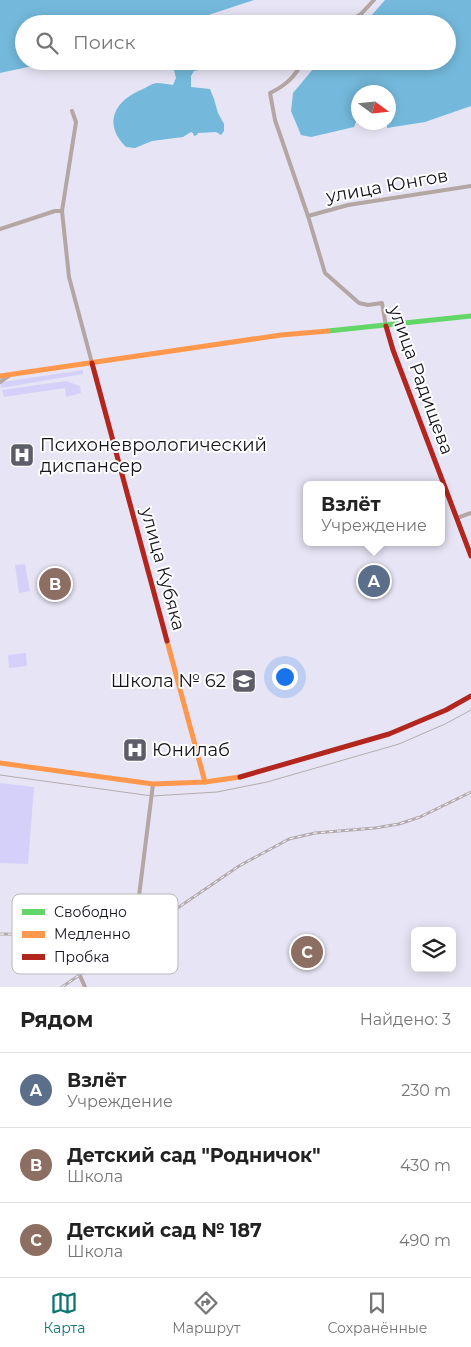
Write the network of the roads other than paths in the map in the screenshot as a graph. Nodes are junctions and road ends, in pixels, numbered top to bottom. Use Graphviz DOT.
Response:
graph roads {
  1 [pos="374,0"];
  2 [pos="359,15"];
  3 [pos="298,70"];
  4 [pos="72,110"];
  5 [pos="471,186"];
  6 [pos="62,211"];
  7 [pos="308,216"];
  8 [pos="0,229"];
  9 [pos="471,316"];
  10 [pos="386,326"];
  11 [pos="92,364"];
  12 [pos="11,375"];
  13 [pos="0,376"];
  14 [pos="0,382"];
  15 [pos="443,481"];
  16 [pos="445,486"];
  17 [pos="471,513"];
  18 [pos="457,518"];
  19 [pos="471,556"];
  20 [pos="471,696"];
  21 [pos="0,763"];
  22 [pos="205,782"];
  23 [pos="153,784"];
  24 [pos="139,894"];
  25 [pos="79,974"];
  26 [pos="85,987"];
  1 -- 2 [label="street"];
  3 -- 7 [label="street"];
  4 -- 6 [label="street"];
  5 -- 7 [label="street, улица Юнгов"];
  6 -- 8 [label="street"];
  6 -- 11 [label="street"];
  7 -- 10 [label="street, улица Радищева"];
  9 -- 10 [label="main road"];
  10 -- 11 [label="main road"];
  10 -- 15 [label="main road, улица Радищева"];
  11 -- 12 [label="main road"];
  11 -- 22 [label="main road, улица Кубяка"];
  12 -- 13 [label="main road"];
  12 -- 14 [label="street"];
  16 -- 18 [label="main road, улица Радищева"];
  17 -- 18 [label="street"];
  18 -- 19 [label="main road, улица Радищева"];
  20 -- 22 [label="main road"];
  21 -- 23 [label="main road"];
  22 -- 23 [label="main road"];
  23 -- 24 [label="street"];
  25 -- 26 [label="street"];
}
